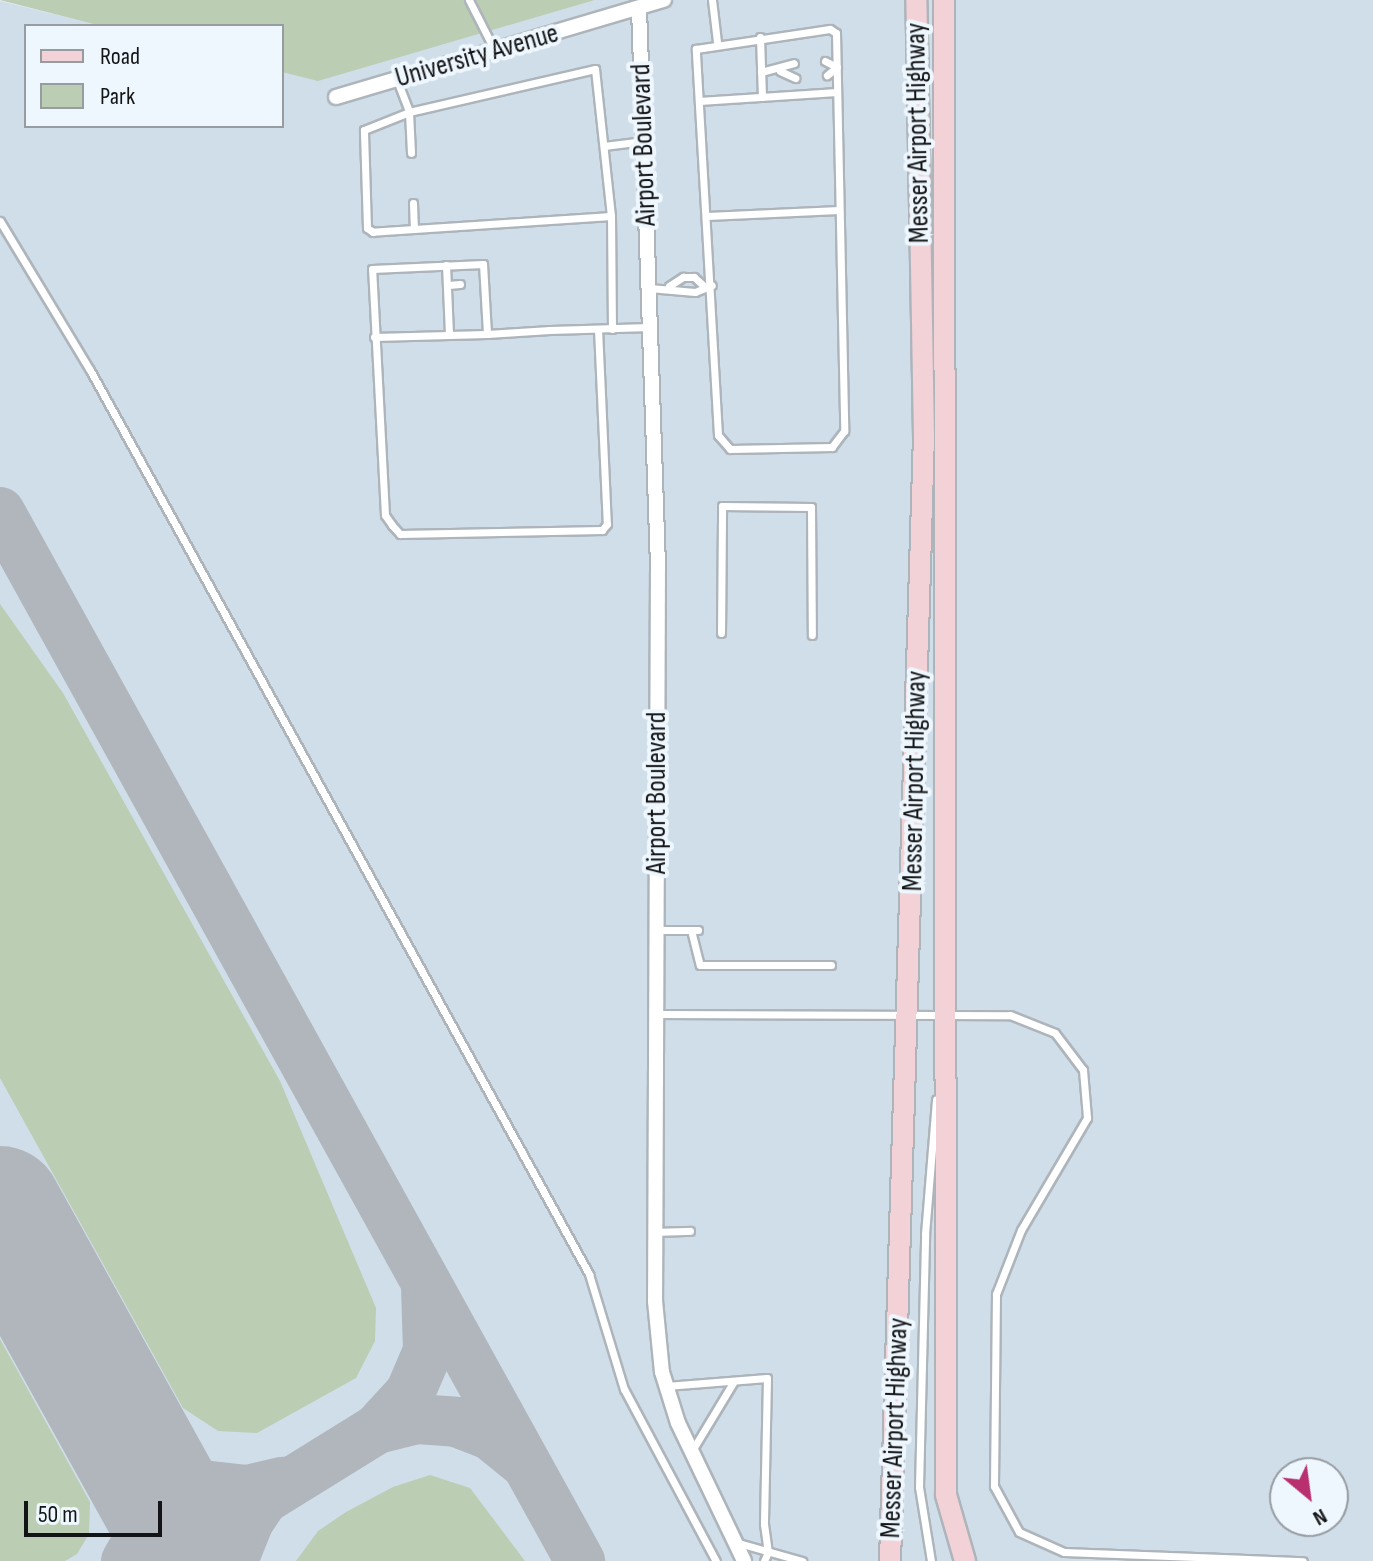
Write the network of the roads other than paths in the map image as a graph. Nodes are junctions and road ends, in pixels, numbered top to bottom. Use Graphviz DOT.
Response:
graph roads {
  1 [pos="469,0"];
  2 [pos="664,0"];
  3 [pos="712,0"];
  4 [pos="916,0"];
  5 [pos="944,0"];
  6 [pos="639,8"];
  7 [pos="760,37"];
  8 [pos="717,42"];
  9 [pos="495,51"];
  10 [pos="825,61"];
  11 [pos="794,63"];
  12 [pos="837,67"];
  13 [pos="780,71"];
  14 [pos="761,72"];
  15 [pos="827,75"];
  16 [pos="795,78"];
  17 [pos="397,80"];
  18 [pos="837,92"];
  19 [pos="336,97"];
  20 [pos="762,97"];
  21 [pos="699,101"];
  22 [pos="409,112"];
  23 [pos="644,141"];
  24 [pos="604,146"];
  25 [pos="411,153"];
  26 [pos="413,203"];
  27 [pos="839,210"];
  28 [pos="611,216"];
  29 [pos="707,216"];
  30 [pos="0,221"];
  31 [pos="414,229"];
  32 [pos="446,265"];
  33 [pos="460,284"];
  34 [pos="448,285"];
  35 [pos="707,285"];
  36 [pos="669,286"];
  37 [pos="649,288"];
  38 [pos="650,327"];
  39 [pos="598,329"];
  40 [pos="612,329"];
  41 [pos="487,334"];
  42 [pos="449,335"];
  43 [pos="374,337"];
  44 [pos="721,633"];
  45 [pos="812,635"];
  46 [pos="656,930"];
  47 [pos="831,965"];
  48 [pos="910,1011"];
  49 [pos="943,1013"];
  50 [pos="656,1014"];
  51 [pos="690,1231"];
  52 [pos="656,1232"];
  53 [pos="734,1381"];
  54 [pos="666,1386"];
  55 [pos="690,1455"];
  56 [pos="733,1542"];
  57 [pos="768,1552"];
  58 [pos="1145,1559"];
  59 [pos="716,1561"];
  60 [pos="744,1561"];
  61 [pos="764,1561"];
  62 [pos="802,1561"];
  63 [pos="890,1561"];
  64 [pos="931,1561"];
  65 [pos="965,1561"];
  66 [pos="1303,1561"];
  1 -- 9 [label="lane"];
  2 -- 6 [label="street, University Avenue"];
  3 -- 8 [label="lane"];
  4 -- 48 [label="main road, Messer Airport Highway"];
  5 -- 49 [label="main road, Messer Airport Highway"];
  6 -- 9 [label="street, University Avenue"];
  6 -- 23 [label="street, Airport Boulevard"];
  7 -- 8 [label="lane"];
  7 -- 12 [label="lane"];
  7 -- 14 [label="lane"];
  8 -- 21 [label="lane"];
  9 -- 17 [label="street, University Avenue"];
  10 -- 12 [label="lane"];
  11 -- 13 [label="lane"];
  12 -- 15 [label="lane"];
  12 -- 18 [label="lane"];
  13 -- 14 [label="lane"];
  13 -- 16 [label="lane"];
  14 -- 20 [label="lane"];
  17 -- 19 [label="street, University Avenue"];
  17 -- 22 [label="lane"];
  18 -- 20 [label="lane"];
  18 -- 27 [label="lane"];
  20 -- 21 [label="lane"];
  21 -- 29 [label="lane"];
  22 -- 24 [label="lane"];
  22 -- 25 [label="lane"];
  22 -- 31 [label="lane"];
  23 -- 24 [label="lane"];
  23 -- 37 [label="street, Airport Boulevard"];
  24 -- 28 [label="lane"];
  26 -- 31 [label="lane"];
  27 -- 29 [label="lane"];
  27 -- 35 [label="lane"];
  28 -- 31 [label="lane"];
  28 -- 40 [label="lane"];
  29 -- 35 [label="lane"];
  30 -- 59 [label="lane"];
  32 -- 34 [label="lane"];
  32 -- 41 [label="lane"];
  32 -- 43 [label="lane"];
  33 -- 34 [label="lane"];
  34 -- 42 [label="lane"];
  35 -- 36 [label="lane"];
  35 -- 36 [label="lane"];
  36 -- 37 [label="lane"];
  37 -- 38 [label="street, Airport Boulevard"];
  38 -- 40 [label="lane"];
  38 -- 46 [label="street, Airport Boulevard"];
  39 -- 40 [label="lane"];
  39 -- 41 [label="lane"];
  39 -- 43 [label="lane"];
  41 -- 42 [label="lane"];
  42 -- 43 [label="lane"];
  44 -- 45 [label="lane"];
  46 -- 47 [label="lane"];
  46 -- 50 [label="street, Airport Boulevard"];
  48 -- 49 [label="lane"];
  48 -- 50 [label="lane"];
  48 -- 63 [label="main road, Messer Airport Highway"];
  49 -- 58 [label="lane"];
  49 -- 64 [label="lane, Messer Airport Highway"];
  49 -- 65 [label="main road, Messer Airport Highway"];
  50 -- 52 [label="street, Airport Boulevard"];
  51 -- 52 [label="lane"];
  52 -- 54 [label="street, Airport Boulevard"];
  53 -- 54 [label="lane"];
  53 -- 55 [label="lane"];
  53 -- 57 [label="lane"];
  54 -- 55 [label="street, Airport Boulevard"];
  55 -- 56 [label="street, Airport Boulevard"];
  56 -- 57 [label="lane"];
  56 -- 60 [label="street, Airport Boulevard"];
  57 -- 61 [label="lane"];
  57 -- 62 [label="lane"];
  58 -- 66 [label="lane"];
}
